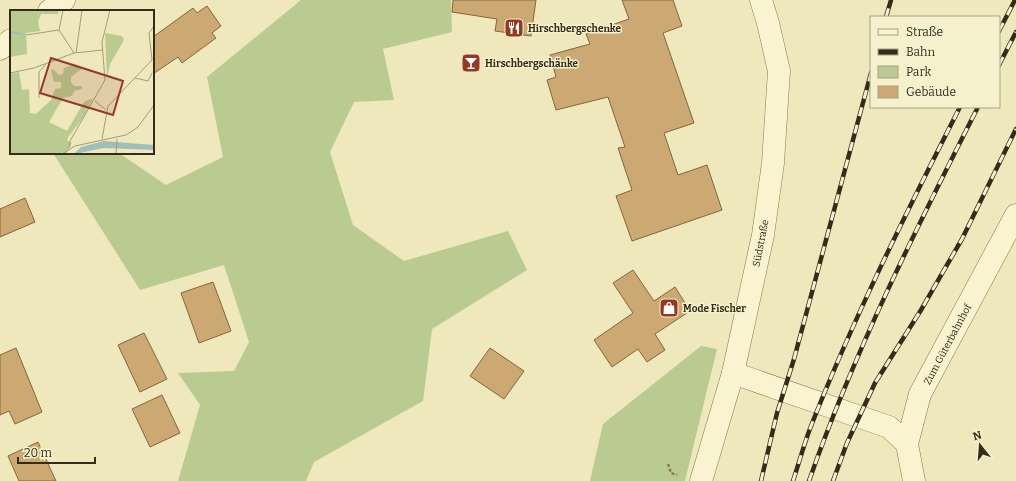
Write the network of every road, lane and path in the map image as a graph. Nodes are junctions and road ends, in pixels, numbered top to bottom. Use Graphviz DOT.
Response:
graph roads {
  1 [pos="64,0"];
  2 [pos="761,0"];
  3 [pos="50,10"];
  4 [pos="10,41"];
  5 [pos="0,49"];
  6 [pos="1016,215"];
  7 [pos="733,373"];
  8 [pos="907,444"];
  9 [pos="701,481"];
  10 [pos="914,481"];
  1 -- 3 [label="street"];
  2 -- 7 [label="street, Südstraße"];
  4 -- 5 [label="street"];
  6 -- 8 [label="street, Zum Güterbahnhof"];
  7 -- 8 [label="street"];
  7 -- 9 [label="street, Südstraße"];
  8 -- 10 [label="street, Zum Güterbahnhof"];
}
